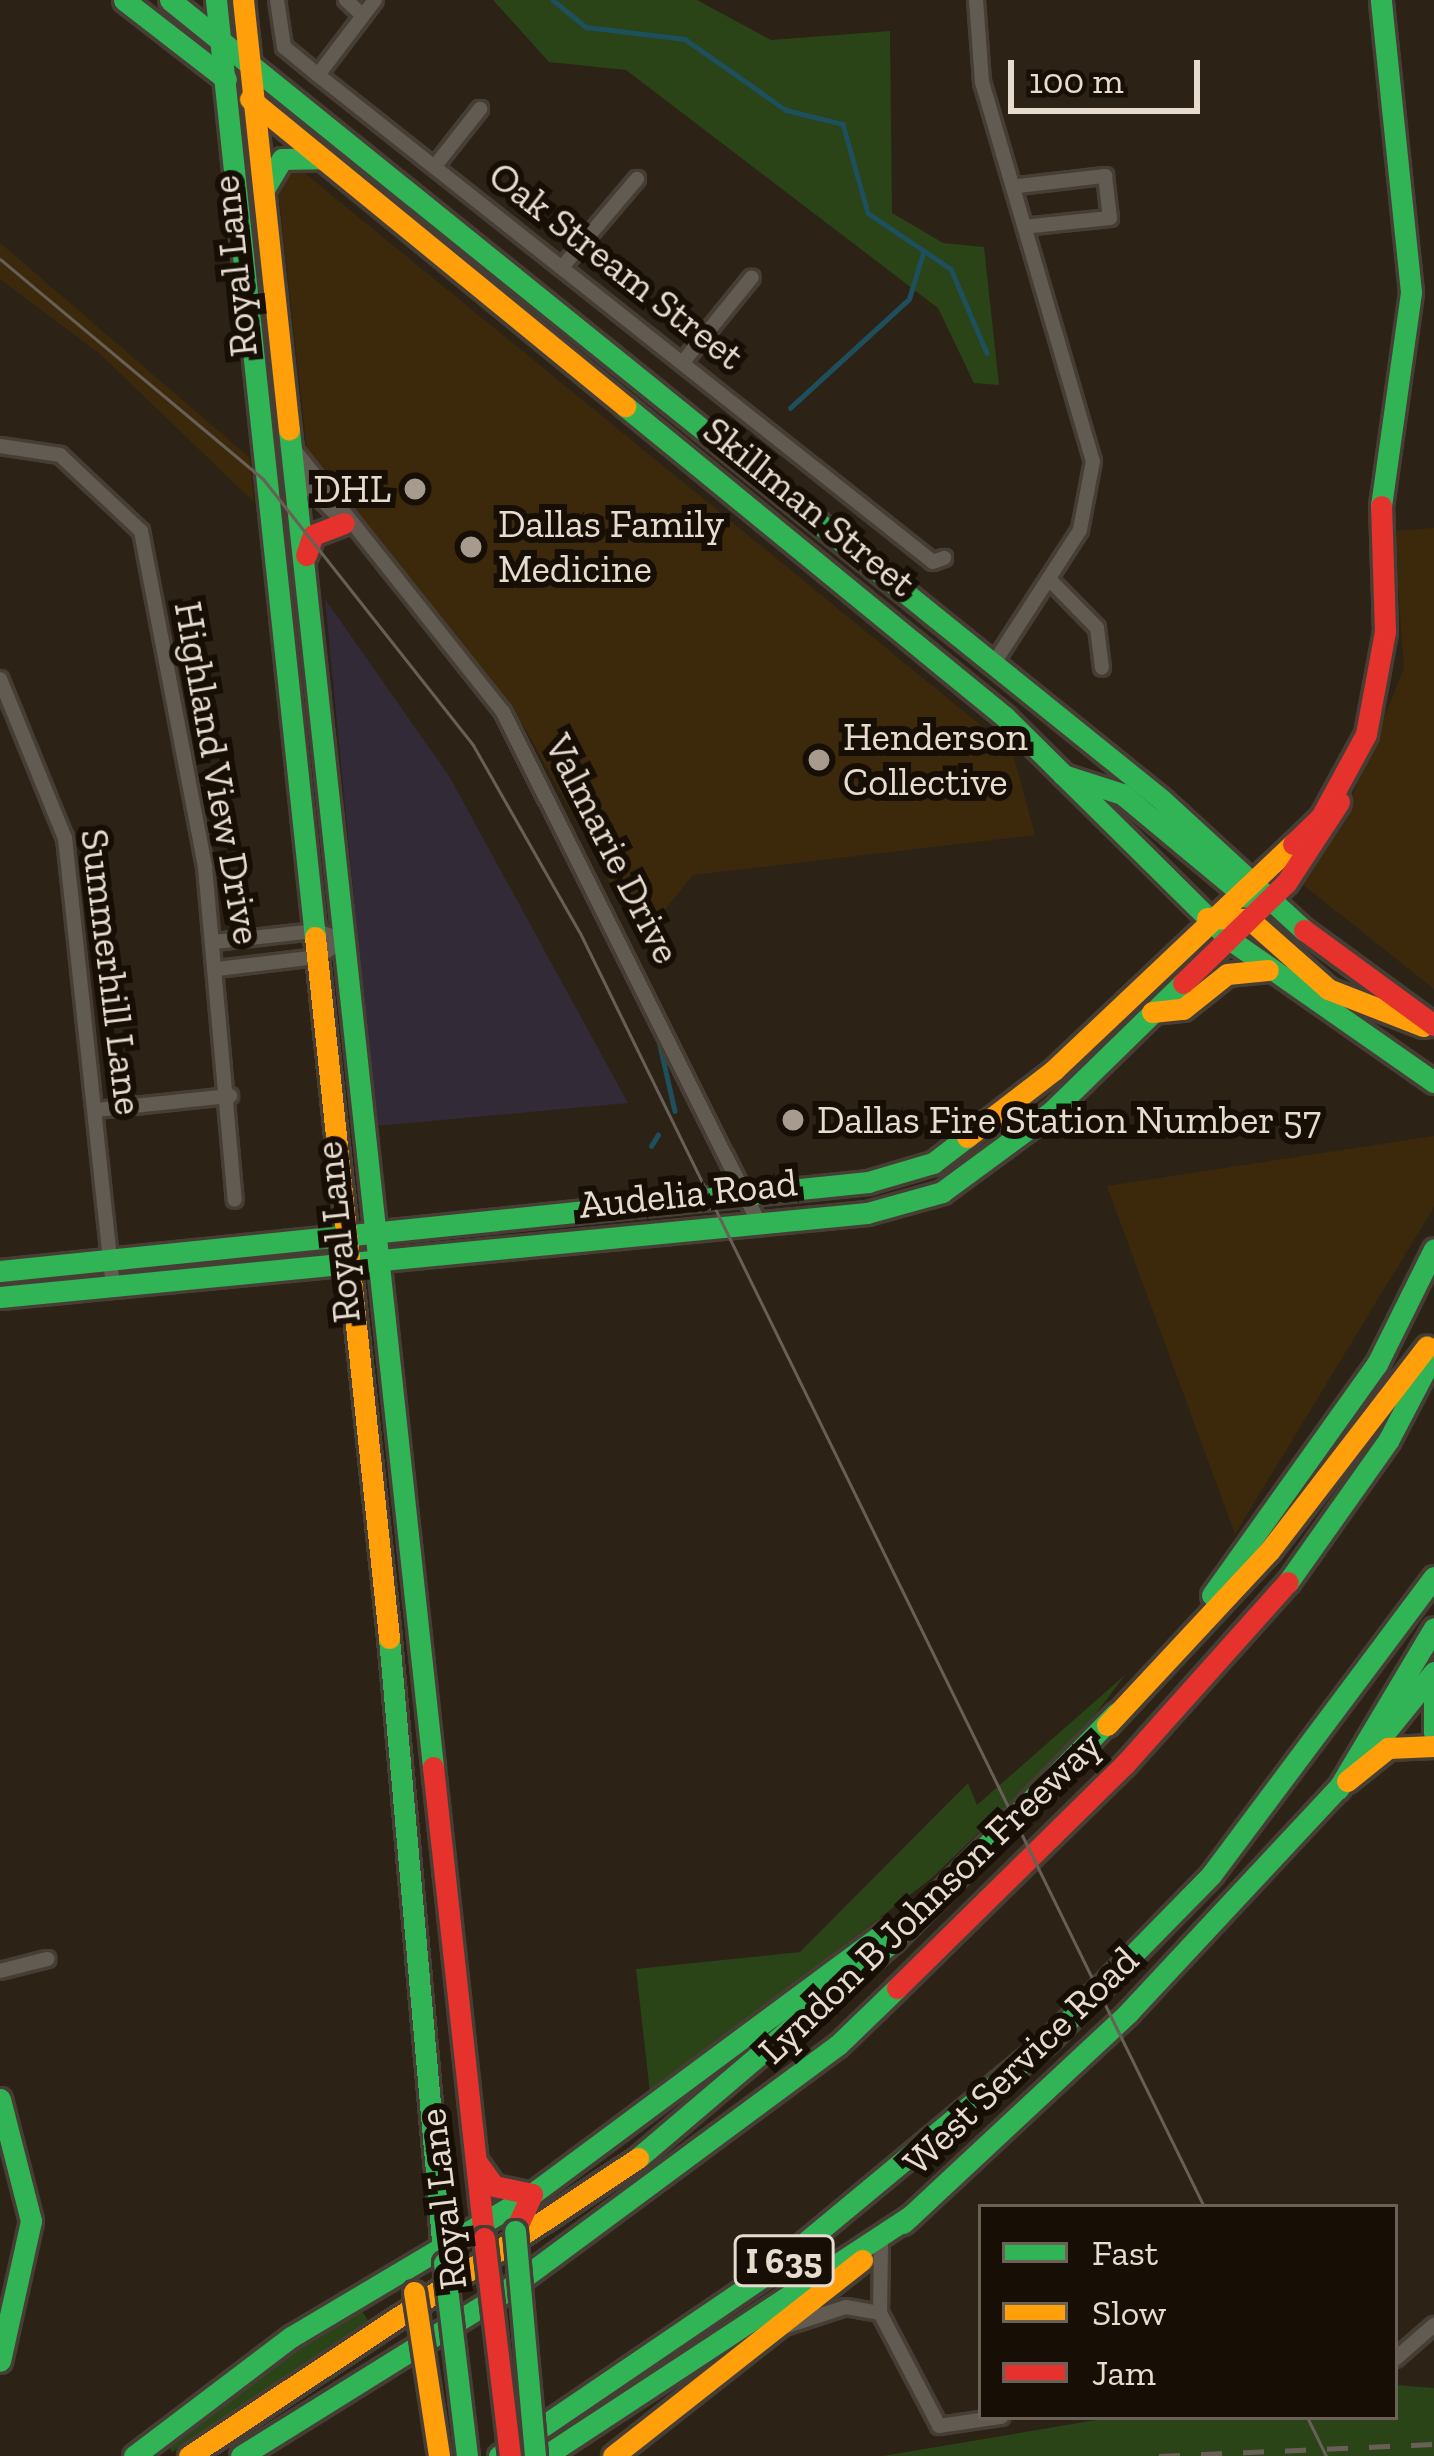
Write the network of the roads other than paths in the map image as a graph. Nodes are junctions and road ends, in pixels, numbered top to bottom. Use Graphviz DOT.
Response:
graph roads {
  1 [pos="124,0"];
  2 [pos="170,0"];
  3 [pos="216,0"];
  4 [pos="243,0"];
  5 [pos="277,0"];
  6 [pos="346,0"];
  7 [pos="375,0"];
  8 [pos="976,0"];
  9 [pos="1381,0"];
  10 [pos="363,16"];
  11 [pos="220,42"];
  12 [pos="250,66"];
  13 [pos="318,75"];
  14 [pos="224,76"];
  15 [pos="255,104"];
  16 [pos="479,109"];
  17 [pos="321,158"];
  18 [pos="435,166"];
  19 [pos="637,179"];
  20 [pos="1018,186"];
  21 [pos="263,190"];
  22 [pos="1033,226"];
  23 [pos="564,265"];
  24 [pos="752,277"];
  25 [pos="248,317"];
  26 [pos="683,362"];
  27 [pos="290,445"];
  28 [pos="0,446"];
  29 [pos="293,473"];
  30 [pos="353,527"];
  31 [pos="944,558"];
  32 [pos="1053,584"];
  33 [pos="306,591"];
  34 [pos="994,663"];
  35 [pos="1102,668"];
  36 [pos="0,679"];
  37 [pos="1063,776"];
  38 [pos="1342,784"];
  39 [pos="1241,887"];
  40 [pos="1270,899"];
  41 [pos="1207,918"];
  42 [pos="1249,919"];
  43 [pos="316,931"];
  44 [pos="1228,939"];
  45 [pos="344,940"];
  46 [pos="214,942"];
  47 [pos="319,957"];
  48 [pos="217,969"];
  49 [pos="1268,970"];
  50 [pos="1153,1012"];
  51 [pos="1434,1026"];
  52 [pos="1434,1082"];
  53 [pos="230,1096"];
  54 [pos="96,1110"];
  55 [pos="746,1194"];
  56 [pos="235,1200"];
  57 [pos="645,1204"];
  58 [pos="759,1223"];
  59 [pos="374,1234"];
  60 [pos="645,1235"];
  61 [pos="349,1236"];
  62 [pos="1434,1249"];
  63 [pos="111,1259"];
  64 [pos="377,1260"];
  65 [pos="351,1262"];
  66 [pos="0,1271"];
  67 [pos="113,1285"];
  68 [pos="0,1297"];
  69 [pos="1434,1339"];
  70 [pos="1434,1353"];
  71 [pos="401,1485"];
  72 [pos="374,1491"];
  73 [pos="1434,1577"];
  74 [pos="411,1579"];
  75 [pos="384,1581"];
  76 [pos="1434,1628"];
  77 [pos="1434,1676"];
  78 [pos="1106,1725"];
  79 [pos="1434,1733"];
  80 [pos="1434,1746"];
  81 [pos="1338,1789"];
  82 [pos="936,1893"];
  83 [pos="47,1959"];
  84 [pos="0,1971"];
  85 [pos="456,2007"];
  86 [pos="428,2011"];
  87 [pos="0,2099"];
  88 [pos="7,2131"];
  89 [pos="475,2158"];
  90 [pos="532,2194"];
  91 [pos="911,2216"];
  92 [pos="483,2232"];
  93 [pos="881,2244"];
  94 [pos="443,2255"];
  95 [pos="393,2277"];
  96 [pos="880,2313"];
  97 [pos="1434,2325"];
  98 [pos="785,2326"];
  99 [pos="1398,2357"];
  100 [pos="0,2361"];
  101 [pos="981,2420"];
  102 [pos="134,2456"];
  103 [pos="190,2456"];
  104 [pos="241,2456"];
  105 [pos="439,2456"];
  106 [pos="466,2456"];
  107 [pos="500,2456"];
  108 [pos="510,2456"];
  109 [pos="535,2456"];
  110 [pos="545,2456"];
  111 [pos="613,2456"];
  1 -- 14 [label="main road, Skillman Street"];
  2 -- 11 [label="main road, Skillman Street"];
  3 -- 11 [label="main road, Royal Lane"];
  4 -- 12 [label="main road, Royal Lane"];
  5 -- 13 [label="street, Oak Stream Street"];
  6 -- 10 [label="street"];
  7 -- 10 [label="street"];
  8 -- 20 [label="street"];
  9 -- 38 [label="main road, Audelia Road"];
  10 -- 13 [label="street"];
  11 -- 12 [label="main road, Skillman Street"];
  11 -- 14 [label="main road, Royal Lane"];
  12 -- 15 [label="main road, Royal Lane"];
  12 -- 34 [label="main road, Skillman Street"];
  13 -- 18 [label="street, Oak Stream Street"];
  14 -- 15 [label="main road, Skillman Street"];
  14 -- 25 [label="main road, Royal Lane"];
  15 -- 17 [label="main road, Skillman Street"];
  15 -- 21 [label="main road, Royal Lane"];
  16 -- 18 [label="street"];
  17 -- 21 [label="main road"];
  17 -- 37 [label="main road, Skillman Street"];
  18 -- 23 [label="street, Oak Stream Street"];
  19 -- 23 [label="street"];
  20 -- 22 [label="street"];
  20 -- 22 [label="street"];
  21 -- 27 [label="main road, Royal Lane"];
  22 -- 32 [label="street"];
  23 -- 26 [label="street, Oak Stream Street"];
  24 -- 26 [label="street"];
  25 -- 29 [label="main road"];
  25 -- 43 [label="main road, Royal Lane"];
  26 -- 31 [label="street, Oak Stream Street"];
  27 -- 29 [label="main road, Royal Lane"];
  27 -- 30 [label="street, Valmarie Drive"];
  28 -- 46 [label="street, Highland View Drive"];
  29 -- 30 [label="street, Valmarie Drive"];
  29 -- 33 [label="main road, Royal Lane"];
  30 -- 33 [label="main road"];
  30 -- 55 [label="street, Valmarie Drive"];
  32 -- 34 [label="street"];
  32 -- 35 [label="street"];
  33 -- 45 [label="main road, Royal Lane"];
  34 -- 39 [label="main road, Skillman Street"];
  36 -- 54 [label="street, Summerhill Lane"];
  37 -- 39 [label="main road"];
  37 -- 41 [label="main road, Skillman Street"];
  38 -- 39 [label="main road, Audelia Road"];
  38 -- 40 [label="main road, Audelia Road"];
  39 -- 40 [label="main road"];
  39 -- 41 [label="main road, Audelia Road"];
  40 -- 42 [label="main road, Audelia Road"];
  40 -- 51 [label="main road"];
  41 -- 42 [label="main road"];
  41 -- 44 [label="main road, Skillman Street"];
  41 -- 55 [label="main road, Audelia Road"];
  42 -- 44 [label="main road, Audelia Road"];
  42 -- 51 [label="main road"];
  43 -- 45 [label="street"];
  43 -- 46 [label="street"];
  43 -- 47 [label="main road, Royal Lane"];
  44 -- 49 [label="main road, Skillman Street"];
  44 -- 50 [label="main road, Audelia Road"];
  45 -- 47 [label="street"];
  45 -- 59 [label="main road, Royal Lane"];
  46 -- 48 [label="street, Highland View Drive"];
  47 -- 48 [label="street"];
  47 -- 61 [label="main road, Royal Lane"];
  48 -- 53 [label="street, Highland View Drive"];
  49 -- 50 [label="main road"];
  49 -- 52 [label="main road, Skillman Street"];
  50 -- 58 [label="main road, Audelia Road"];
  53 -- 54 [label="street"];
  53 -- 56 [label="street, Highland View Drive"];
  54 -- 63 [label="street, Summerhill Lane"];
  55 -- 57 [label="main road, Audelia Road"];
  55 -- 58 [label="street, Valmarie Drive"];
  57 -- 59 [label="main road, Audelia Road"];
  57 -- 60 [label="main road"];
  58 -- 60 [label="main road, Audelia Road"];
  59 -- 61 [label="main road, Audelia Road"];
  59 -- 64 [label="main road, Royal Lane"];
  60 -- 64 [label="main road, Audelia Road"];
  61 -- 63 [label="main road, Audelia Road"];
  61 -- 65 [label="main road, Royal Lane"];
  62 -- 78 [label="main road"];
  63 -- 66 [label="main road, Audelia Road"];
  63 -- 67 [label="street, Summerhill Lane"];
  64 -- 65 [label="main road, Audelia Road"];
  64 -- 71 [label="main road, Royal Lane"];
  65 -- 67 [label="main road, Audelia Road"];
  65 -- 72 [label="main road, Royal Lane"];
  67 -- 68 [label="main road, Audelia Road"];
  69 -- 78 [label="main road"];
  70 -- 104 [label="main road, Lyndon B Johnson Freeway"];
  71 -- 72 [label="main road"];
  71 -- 74 [label="main road, Royal Lane"];
  72 -- 75 [label="main road, Royal Lane"];
  73 -- 107 [label="main road, I 635"];
  74 -- 75 [label="main road"];
  74 -- 85 [label="main road, Royal Lane"];
  75 -- 86 [label="main road, Royal Lane"];
  76 -- 81 [label="main road"];
  77 -- 79 [label="main road"];
  77 -- 81 [label="main road, West Service Road"];
  78 -- 82 [label="main road"];
  80 -- 81 [label="main road"];
  81 -- 91 [label="main road, West Service Road"];
  82 -- 90 [label="main road"];
  82 -- 103 [label="main road"];
  83 -- 84 [label="street"];
  85 -- 86 [label="main road"];
  85 -- 89 [label="main road, Royal Lane"];
  86 -- 94 [label="main road, Royal Lane"];
  87 -- 88 [label="main road"];
  88 -- 100 [label="main road"];
  89 -- 90 [label="main road"];
  89 -- 92 [label="main road, Royal Lane"];
  90 -- 92 [label="main road"];
  90 -- 109 [label="main road, bridge"];
  91 -- 93 [label="main road, West Service Road"];
  91 -- 110 [label="main road"];
  92 -- 94 [label="main road"];
  92 -- 108 [label="main road, Royal Lane, bridge"];
  93 -- 96 [label="street"];
  93 -- 98 [label="main road, West Service Road"];
  94 -- 95 [label="main road"];
  94 -- 106 [label="main road, Royal Lane, bridge"];
  95 -- 102 [label="main road"];
  95 -- 105 [label="main road, bridge"];
  96 -- 98 [label="street"];
  96 -- 101 [label="street"];
  97 -- 99 [label="street"];
  98 -- 111 [label="main road, West Service Road"];
}
